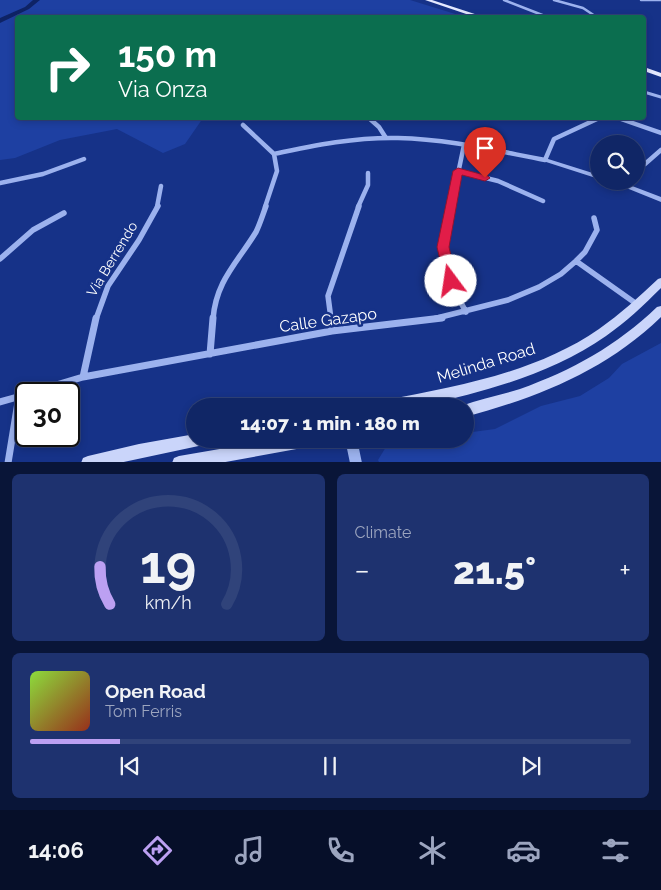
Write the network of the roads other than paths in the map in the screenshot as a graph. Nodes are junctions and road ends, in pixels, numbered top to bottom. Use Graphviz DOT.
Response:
graph roads {
  1 [pos="504,0"];
  2 [pos="554,0"];
  3 [pos="641,0"];
  4 [pos="661,0"];
  5 [pos="425,1"];
  6 [pos="464,15"];
  7 [pos="474,15"];
  8 [pos="542,15"];
  9 [pos="594,15"];
  10 [pos="646,66"];
  11 [pos="661,70"];
  12 [pos="646,71"];
  13 [pos="661,75"];
  14 [pos="646,93"];
  15 [pos="661,97"];
  16 [pos="371,120"];
  17 [pos="594,120"];
  18 [pos="624,120"];
  19 [pos="243,125"];
  20 [pos="661,133"];
  21 [pos="386,138"];
  22 [pos="464,145"];
  23 [pos="661,150"];
  24 [pos="274,154"];
  25 [pos="84,159"];
  26 [pos="545,160"];
  27 [pos="645,163"];
  28 [pos="458,171"];
  29 [pos="368,173"];
  30 [pos="590,174"];
  31 [pos="0,183"];
  32 [pos="161,186"];
  33 [pos="635,190"];
  34 [pos="661,200"];
  35 [pos="542,201"];
  36 [pos="64,213"];
  37 [pos="594,218"];
  38 [pos="0,259"];
  39 [pos="576,262"];
  40 [pos="661,282"];
  41 [pos="639,306"];
  42 [pos="661,310"];
  43 [pos="466,312"];
  44 [pos="332,331"];
  45 [pos="210,354"];
  46 [pos="83,377"];
  47 [pos="67,382"];
  48 [pos="15,398"];
  49 [pos="426,398"];
  50 [pos="0,402"];
  51 [pos="474,407"];
  52 [pos="15,433"];
  53 [pos="186,442"];
  54 [pos="261,448"];
  55 [pos="353,448"];
  56 [pos="8,462"];
  57 [pos="88,462"];
  58 [pos="179,462"];
  59 [pos="356,462"];
  1 -- 8 [label="street"];
  2 -- 9 [label="street"];
  3 -- 4 [label="street"];
  5 -- 6 [label="main road"];
  5 -- 7 [label="main road"];
  10 -- 11 [label="main road"];
  12 -- 13 [label="main road"];
  14 -- 15 [label="street"];
  16 -- 21 [label="street"];
  17 -- 26 [label="street"];
  18 -- 20 [label="street"];
  19 -- 24 [label="street"];
  21 -- 22 [label="street"];
  21 -- 24 [label="street"];
  22 -- 26 [label="street"];
  22 -- 28 [label="street"];
  23 -- 27 [label="street"];
  24 -- 45 [label="street"];
  25 -- 31 [label="street"];
  26 -- 30 [label="street"];
  28 -- 35 [label="street"];
  28 -- 43 [label="street"];
  29 -- 44 [label="street"];
  32 -- 46 [label="street, Via Berrendo"];
  33 -- 34 [label="street"];
  36 -- 38 [label="street"];
  37 -- 39 [label="street, Calle Gazapo"];
  39 -- 41 [label="street"];
  39 -- 43 [label="street, Calle Gazapo"];
  40 -- 41 [label="main road, Melinda Road"];
  41 -- 49 [label="main road, Melinda Road"];
  42 -- 51 [label="main road"];
  43 -- 44 [label="street, Calle Gazapo"];
  44 -- 45 [label="street, Calle Gazapo"];
  45 -- 46 [label="street, Calle Gazapo"];
  46 -- 47 [label="street, Calle Gazapo"];
  48 -- 50 [label="street, Calle Gazapo"];
  52 -- 56 [label="street"];
  53 -- 57 [label="main road"];
  54 -- 58 [label="main road"];
  55 -- 59 [label="street"];
}
